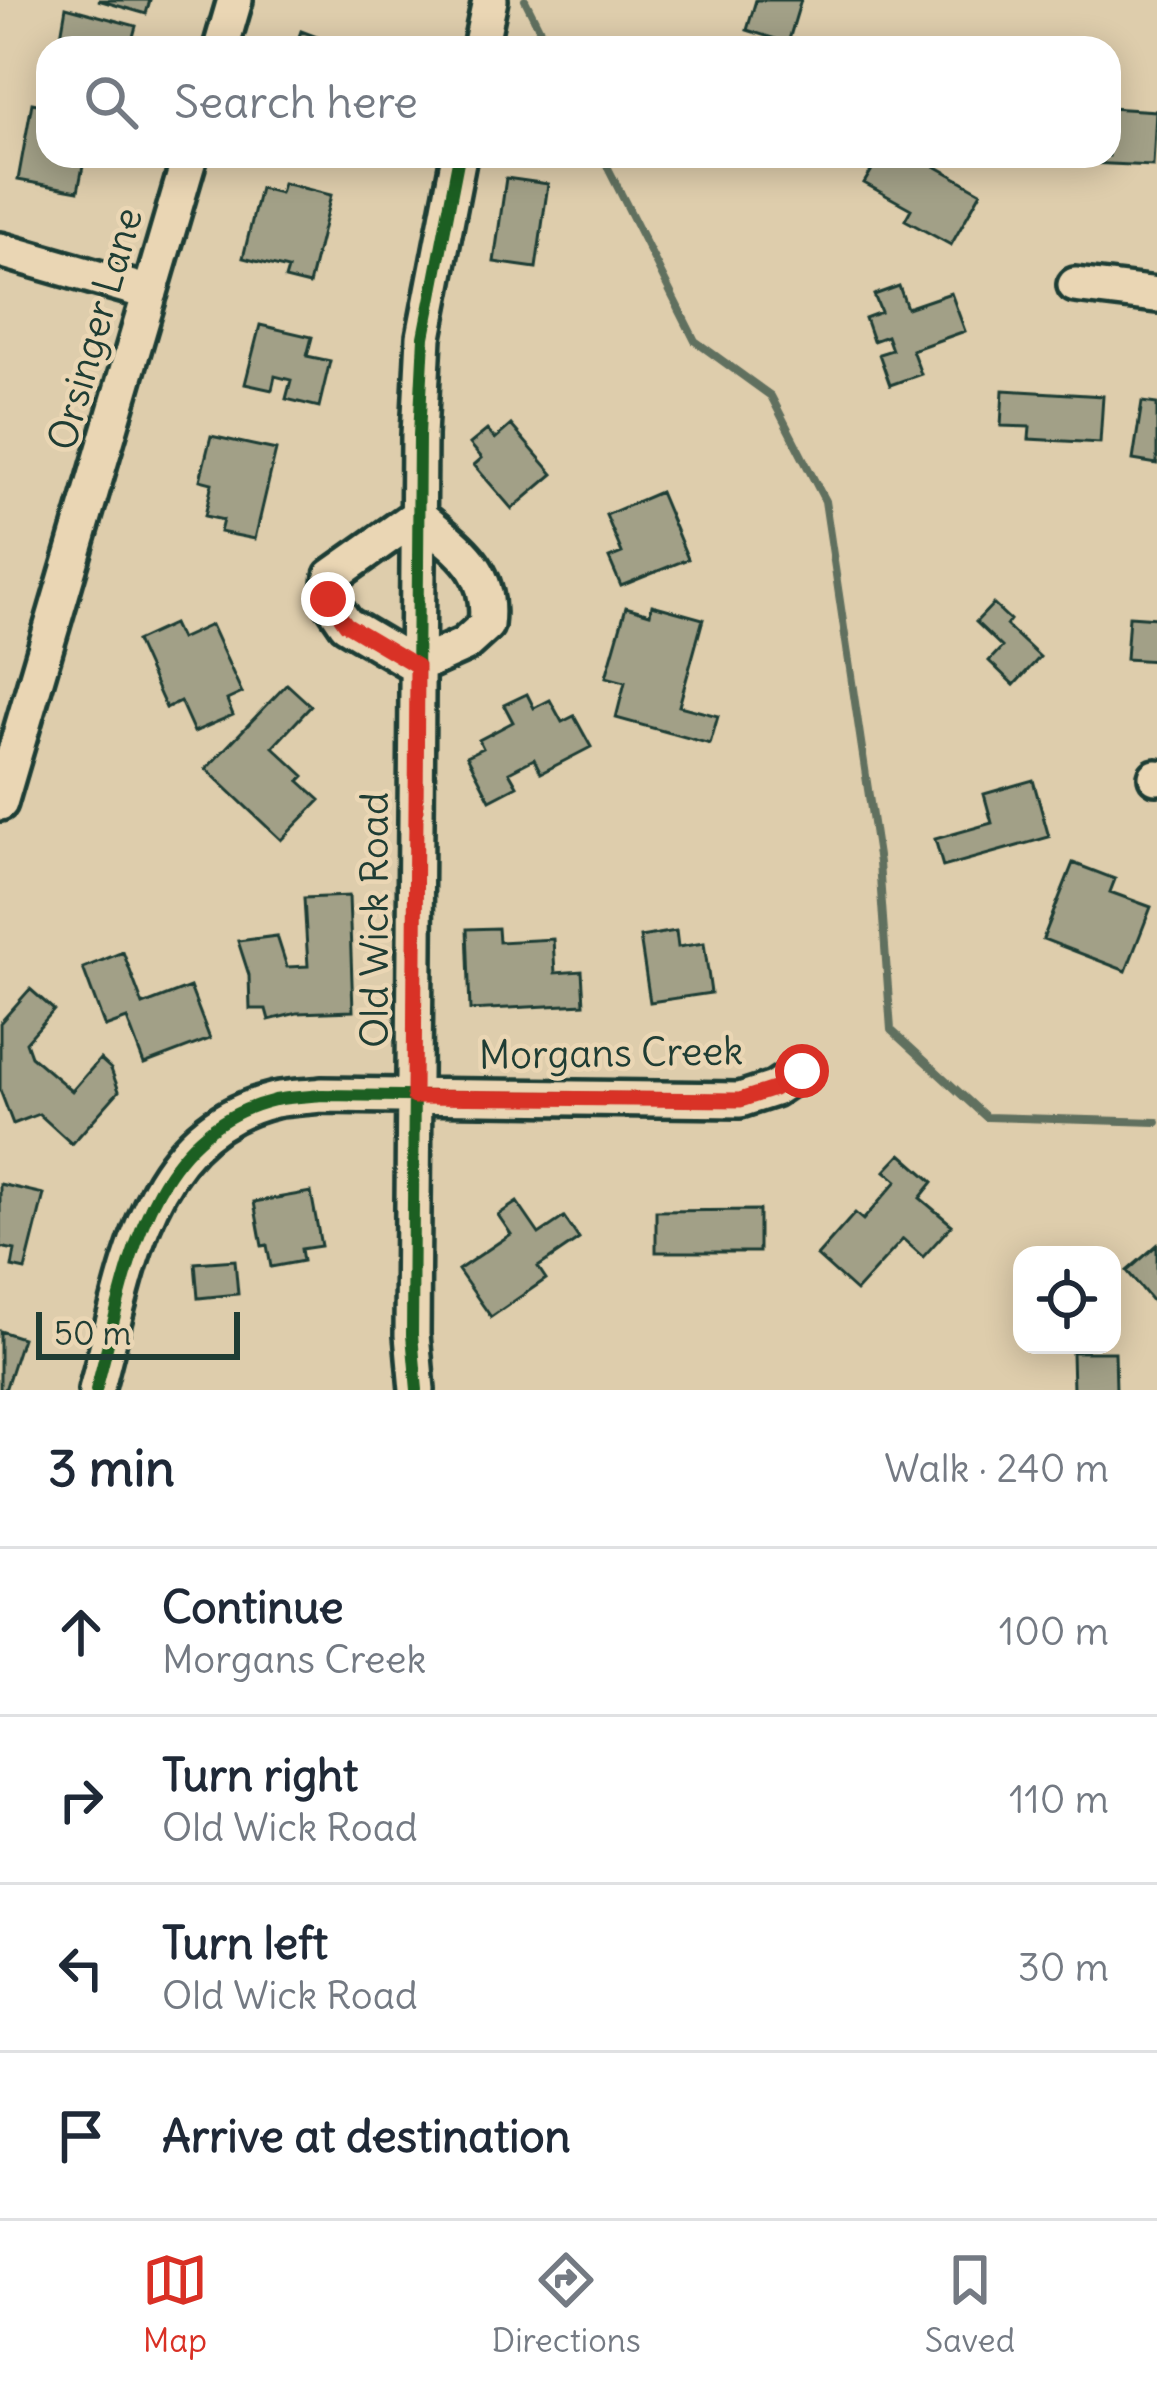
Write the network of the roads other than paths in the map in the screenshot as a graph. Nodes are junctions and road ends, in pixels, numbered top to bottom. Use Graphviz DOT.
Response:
graph roads {
  1 [pos="235,0"];
  2 [pos="490,0"];
  3 [pos="224,36"];
  4 [pos="482,36"];
  5 [pos="187,168"];
  6 [pos="457,168"];
  7 [pos="0,250"];
  8 [pos="1075,285"];
  9 [pos="151,292"];
  10 [pos="1157,295"];
  11 [pos="418,515"];
  12 [pos="417,666"];
  13 [pos="0,802"];
  14 [pos="802,1071"];
  15 [pos="414,1097"];
  16 [pos="96,1390"];
  17 [pos="417,1390"];
  1 -- 3 [label="street"];
  2 -- 4 [label="street"];
  5 -- 9 [label="street, Orsinger Lane"];
  6 -- 11 [label="street, Old Wick Road"];
  7 -- 9 [label="street"];
  8 -- 10 [label="street"];
  9 -- 13 [label="street, Orsinger Lane"];
  11 -- 12 [label="street, Old Wick Road"];
  11 -- 12 [label="street"];
  11 -- 12 [label="street"];
  12 -- 15 [label="street, Old Wick Road"];
  14 -- 15 [label="street, Morgans Creek"];
  15 -- 16 [label="street, Morgans Creek"];
  15 -- 17 [label="street, Old Wick Road"];
}
